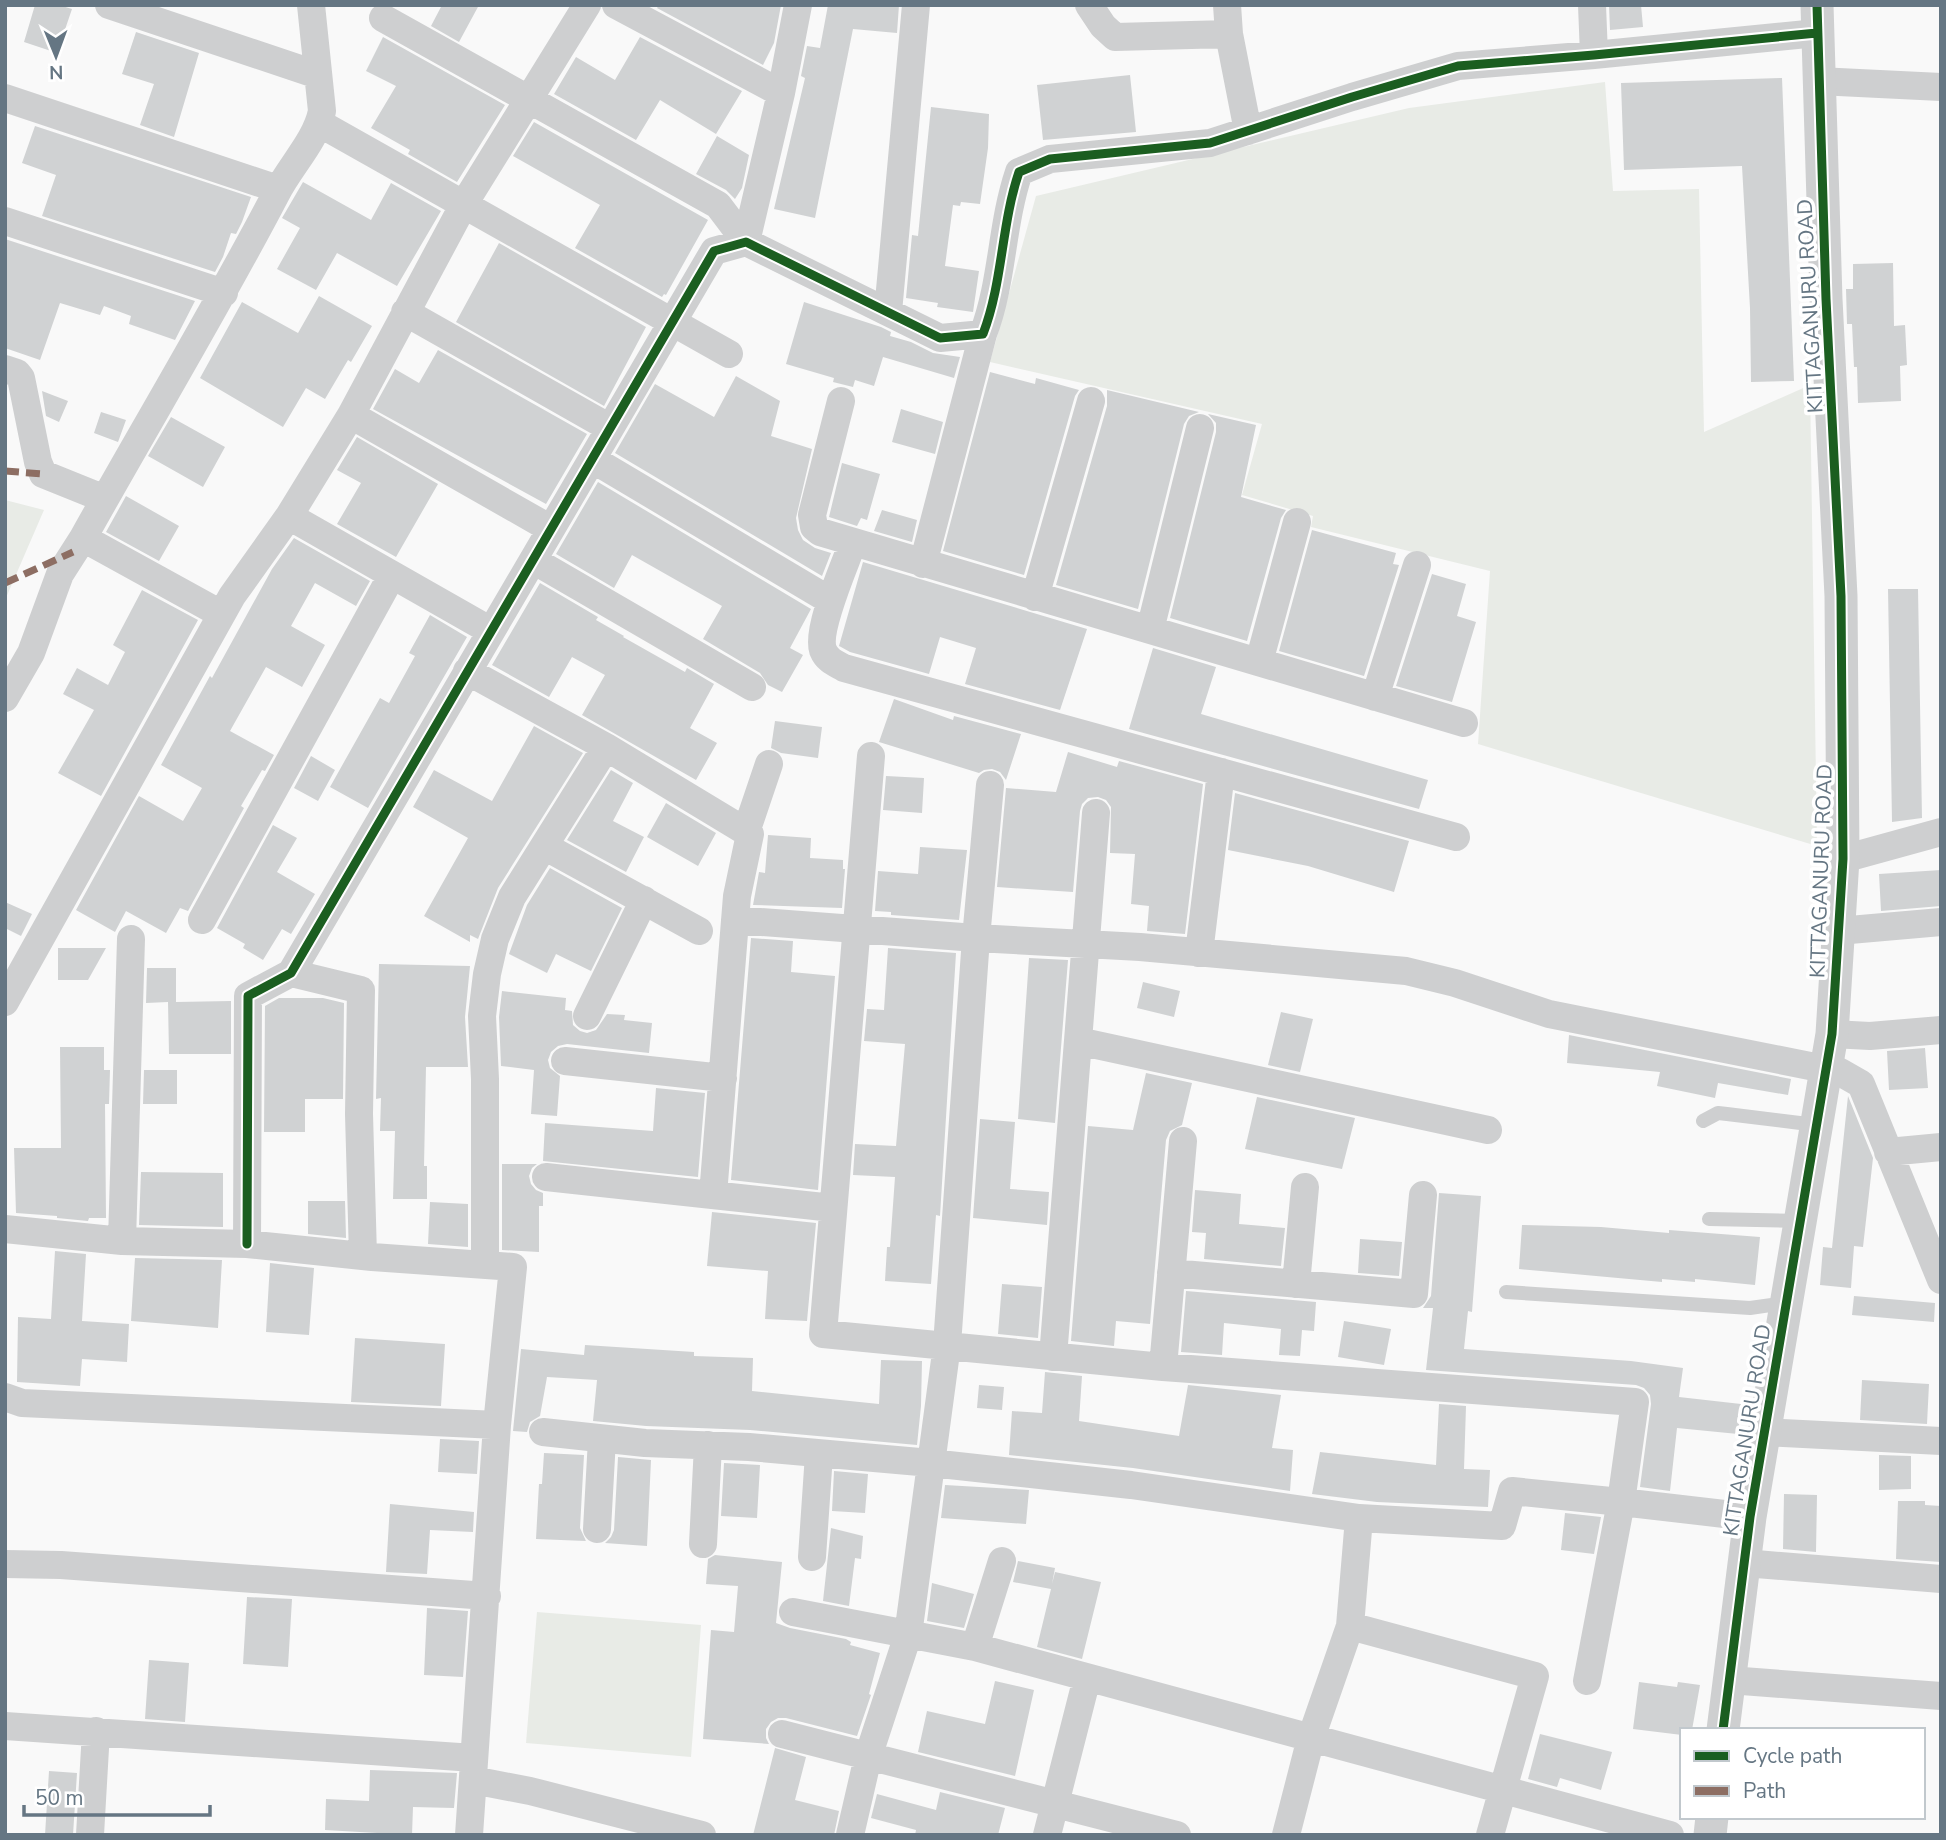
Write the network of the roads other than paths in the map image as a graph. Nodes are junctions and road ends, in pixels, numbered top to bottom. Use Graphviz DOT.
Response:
graph roads {
  1 [pos="109,5"];
  2 [pos="311,5"];
  3 [pos="587,5"];
  4 [pos="616,5"];
  5 [pos="797,5"];
  6 [pos="916,5"];
  7 [pos="1089,5"];
  8 [pos="1227,5"];
  9 [pos="1592,5"];
  10 [pos="383,18"];
  11 [pos="1817,19"];
  12 [pos="1229,34"];
  13 [pos="1594,55"];
  14 [pos="318,75"];
  15 [pos="1818,81"];
  16 [pos="1941,87"];
  17 [pos="781,93"];
  18 [pos="5,98"];
  19 [pos="529,99"];
  20 [pos="320,123"];
  21 [pos="1248,131"];
  22 [pos="278,189"];
  23 [pos="464,204"];
  24 [pos="5,221"];
  25 [pos="746,242"];
  26 [pos="224,293"];
  27 [pos="405,312"];
  28 [pos="888,312"];
  29 [pos="672,322"];
  30 [pos="983,334"];
  31 [pos="729,354"];
  32 [pos="5,369"];
  33 [pos="841,401"];
  34 [pos="1091,401"];
  35 [pos="351,415"];
  36 [pos="610,428"];
  37 [pos="1200,428"];
  38 [pos="592,459"];
  39 [pos="104,499"];
  40 [pos="289,516"];
  41 [pos="1297,522"];
  42 [pos="551,529"];
  43 [pos="83,538"];
  44 [pos="853,542"];
  45 [pos="533,559"];
  46 [pos="923,564"];
  47 [pos="1417,565"];
  48 [pos="392,575"];
  49 [pos="1035,597"];
  50 [pos="831,601"];
  51 [pos="221,614"];
  52 [pos="1150,630"];
  53 [pos="491,631"];
  54 [pos="1258,662"];
  55 [pos="467,671"];
  56 [pos="752,687"];
  57 [pos="1375,697"];
  58 [pos="5,698"];
  59 [pos="1464,723"];
  60 [pos="606,747"];
  61 [pos="871,756"];
  62 [pos="769,764"];
  63 [pos="1221,772"];
  64 [pos="990,785"];
  65 [pos="1096,813"];
  66 [pos="746,832"];
  67 [pos="1941,832"];
  68 [pos="1456,837"];
  69 [pos="544,846"];
  70 [pos="1843,859"];
  71 [pos="644,901"];
  72 [pos="202,920"];
  73 [pos="735,920"];
  74 [pos="1941,922"];
  75 [pos="856,929"];
  76 [pos="699,931"];
  77 [pos="1838,931"];
  78 [pos="976,938"];
  79 [pos="131,939"];
  80 [pos="1086,944"];
  81 [pos="1199,953"];
  82 [pos="291,973"];
  83 [pos="5,1002"];
  84 [pos="587,1016"];
  85 [pos="1941,1030"];
  86 [pos="1832,1034"];
  87 [pos="1078,1041"];
  88 [pos="565,1061"];
  89 [pos="1826,1069"];
  90 [pos="723,1078"];
  91 [pos="1703,1121"];
  92 [pos="1816,1125"];
  93 [pos="1488,1130"];
  94 [pos="1183,1141"];
  95 [pos="1941,1147"];
  96 [pos="1888,1152"];
  97 [pos="546,1177"];
  98 [pos="1305,1187"];
  99 [pos="713,1195"];
  100 [pos="1423,1195"];
  101 [pos="833,1208"];
  102 [pos="1709,1220"];
  103 [pos="1799,1221"];
  104 [pos="5,1229"];
  105 [pos="121,1241"];
  106 [pos="247,1244"];
  107 [pos="362,1256"];
  108 [pos="485,1265"];
  109 [pos="1171,1273"];
  110 [pos="1941,1280"];
  111 [pos="1296,1284"];
  112 [pos="1506,1292"];
  113 [pos="1785,1303"];
  114 [pos="947,1345"];
  115 [pos="1053,1357"];
  116 [pos="1163,1367"];
  117 [pos="5,1397"];
  118 [pos="497,1425"];
  119 [pos="542,1432"];
  120 [pos="1763,1432"];
  121 [pos="602,1439"];
  122 [pos="1941,1441"];
  123 [pos="708,1445"];
  124 [pos="819,1454"];
  125 [pos="931,1464"];
  126 [pos="1621,1502"];
  127 [pos="1750,1517"];
  128 [pos="1359,1518"];
  129 [pos="597,1529"];
  130 [pos="703,1544"];
  131 [pos="812,1557"];
  132 [pos="1002,1561"];
  133 [pos="1744,1563"];
  134 [pos="5,1564"];
  135 [pos="1941,1578"];
  136 [pos="487,1596"];
  137 [pos="793,1612"];
  138 [pos="1350,1626"];
  139 [pos="908,1635"];
  140 [pos="975,1647"];
  141 [pos="1087,1678"];
  142 [pos="1729,1680"];
  143 [pos="1587,1681"];
  144 [pos="1941,1696"];
  145 [pos="5,1726"];
  146 [pos="1723,1728"];
  147 [pos="96,1731"];
  148 [pos="782,1734"];
  149 [pos="1311,1738"];
  150 [pos="868,1757"];
  151 [pos="474,1769"];
  152 [pos="1502,1788"];
  153 [pos="1055,1805"];
  154 [pos="90,1835"];
  155 [pos="469,1835"];
  156 [pos="702,1835"];
  157 [pos="850,1835"];
  158 [pos="1047,1835"];
  159 [pos="1177,1835"];
  160 [pos="1286,1835"];
  161 [pos="1490,1835"];
  162 [pos="1670,1835"];
  1 -- 14 [label="street"];
  2 -- 14 [label="street"];
  3 -- 19 [label="street"];
  4 -- 17 [label="street"];
  5 -- 17 [label="street"];
  6 -- 28 [label="street"];
  7 -- 12 [label="street"];
  8 -- 12 [label="street"];
  9 -- 13 [label="street"];
  10 -- 19 [label="street"];
  11 -- 13 [label="street"];
  11 -- 15 [label="street, KITTAGANURU ROAD"];
  12 -- 21 [label="street"];
  13 -- 21 [label="street"];
  14 -- 20 [label="street"];
  15 -- 16 [label="street"];
  15 -- 70 [label="street, KITTAGANURU ROAD"];
  17 -- 25 [label="street"];
  18 -- 22 [label="street"];
  19 -- 23 [label="street"];
  19 -- 25 [label="street"];
  20 -- 22 [label="street"];
  20 -- 23 [label="street"];
  21 -- 30 [label="street"];
  22 -- 26 [label="street"];
  23 -- 27 [label="street"];
  23 -- 29 [label="street"];
  24 -- 26 [label="street"];
  25 -- 28 [label="street"];
  25 -- 29 [label="street"];
  26 -- 39 [label="street"];
  27 -- 35 [label="street"];
  27 -- 36 [label="street"];
  28 -- 30 [label="street"];
  29 -- 31 [label="street"];
  29 -- 36 [label="street"];
  30 -- 46 [label="street"];
  32 -- 39 [label="street"];
  33 -- 44 [label="street"];
  34 -- 49 [label="street"];
  35 -- 40 [label="street"];
  35 -- 42 [label="street"];
  36 -- 38 [label="street"];
  37 -- 52 [label="street"];
  38 -- 42 [label="street"];
  38 -- 50 [label="street"];
  39 -- 43 [label="street"];
  40 -- 48 [label="street"];
  40 -- 51 [label="street"];
  41 -- 54 [label="street"];
  42 -- 45 [label="street"];
  43 -- 51 [label="street"];
  43 -- 58 [label="street"];
  44 -- 46 [label="street"];
  44 -- 50 [label="street"];
  45 -- 53 [label="street"];
  45 -- 56 [label="street"];
  46 -- 49 [label="street"];
  47 -- 57 [label="street"];
  48 -- 53 [label="street"];
  48 -- 72 [label="street"];
  49 -- 52 [label="street"];
  50 -- 63 [label="street"];
  51 -- 83 [label="street"];
  52 -- 54 [label="street"];
  53 -- 55 [label="street"];
  54 -- 57 [label="street"];
  55 -- 60 [label="street"];
  55 -- 82 [label="street"];
  57 -- 59 [label="street"];
  60 -- 66 [label="street"];
  60 -- 69 [label="street"];
  61 -- 75 [label="street"];
  62 -- 66 [label="street"];
  63 -- 68 [label="street"];
  63 -- 81 [label="street"];
  64 -- 78 [label="street"];
  65 -- 80 [label="street"];
  66 -- 73 [label="street"];
  67 -- 70 [label="street"];
  69 -- 71 [label="street"];
  69 -- 108 [label="street"];
  70 -- 77 [label="street, KITTAGANURU ROAD"];
  71 -- 76 [label="street"];
  71 -- 84 [label="street"];
  73 -- 75 [label="street"];
  73 -- 90 [label="street"];
  74 -- 77 [label="street"];
  75 -- 78 [label="street"];
  75 -- 101 [label="street"];
  77 -- 86 [label="street, KITTAGANURU ROAD"];
  78 -- 80 [label="street"];
  78 -- 114 [label="street"];
  79 -- 105 [label="street"];
  80 -- 81 [label="street"];
  80 -- 87 [label="street"];
  81 -- 89 [label="street"];
  82 -- 106 [label="street"];
  82 -- 107 [label="street"];
  85 -- 86 [label="street"];
  86 -- 89 [label="street, KITTAGANURU ROAD"];
  87 -- 93 [label="street"];
  87 -- 115 [label="street"];
  88 -- 90 [label="street"];
  89 -- 92 [label="street, KITTAGANURU ROAD"];
  89 -- 96 [label="street"];
  90 -- 99 [label="street"];
  91 -- 92 [label="lane"];
  92 -- 103 [label="street, KITTAGANURU ROAD"];
  94 -- 109 [label="street"];
  95 -- 96 [label="street"];
  96 -- 110 [label="street"];
  97 -- 99 [label="street"];
  98 -- 111 [label="street"];
  99 -- 101 [label="street"];
  100 -- 111 [label="street"];
  101 -- 114 [label="street"];
  102 -- 103 [label="lane"];
  103 -- 113 [label="street, KITTAGANURU ROAD"];
  104 -- 105 [label="street"];
  105 -- 106 [label="street"];
  106 -- 107 [label="street"];
  107 -- 108 [label="street"];
  108 -- 118 [label="street"];
  109 -- 111 [label="street"];
  109 -- 116 [label="street"];
  112 -- 113 [label="lane"];
  113 -- 120 [label="street, KITTAGANURU ROAD"];
  114 -- 115 [label="street"];
  114 -- 125 [label="street"];
  115 -- 116 [label="street"];
  116 -- 126 [label="street"];
  117 -- 118 [label="street"];
  118 -- 136 [label="street"];
  119 -- 121 [label="street"];
  120 -- 122 [label="street"];
  120 -- 127 [label="street, KITTAGANURU ROAD"];
  121 -- 123 [label="street"];
  121 -- 129 [label="street"];
  123 -- 124 [label="street"];
  123 -- 130 [label="street"];
  124 -- 125 [label="street"];
  124 -- 131 [label="street"];
  125 -- 128 [label="street"];
  125 -- 139 [label="street"];
  126 -- 127 [label="street"];
  126 -- 128 [label="street"];
  126 -- 143 [label="street"];
  127 -- 133 [label="street, KITTAGANURU ROAD"];
  128 -- 138 [label="street"];
  132 -- 140 [label="street"];
  133 -- 135 [label="street"];
  133 -- 142 [label="street, KITTAGANURU ROAD"];
  134 -- 136 [label="street"];
  136 -- 151 [label="street"];
  137 -- 139 [label="street"];
  138 -- 149 [label="street"];
  138 -- 152 [label="street"];
  139 -- 140 [label="street"];
  139 -- 150 [label="street"];
  140 -- 141 [label="street"];
  141 -- 149 [label="street"];
  141 -- 153 [label="street"];
  142 -- 144 [label="street"];
  142 -- 146 [label="street, KITTAGANURU ROAD"];
  145 -- 147 [label="street"];
  147 -- 151 [label="street"];
  147 -- 154 [label="street"];
  148 -- 150 [label="street"];
  149 -- 152 [label="street"];
  149 -- 160 [label="street"];
  150 -- 153 [label="street"];
  150 -- 157 [label="street"];
  151 -- 155 [label="street"];
  151 -- 156 [label="street"];
  152 -- 161 [label="street"];
  152 -- 162 [label="street"];
  153 -- 158 [label="street"];
  153 -- 159 [label="street"];
}
